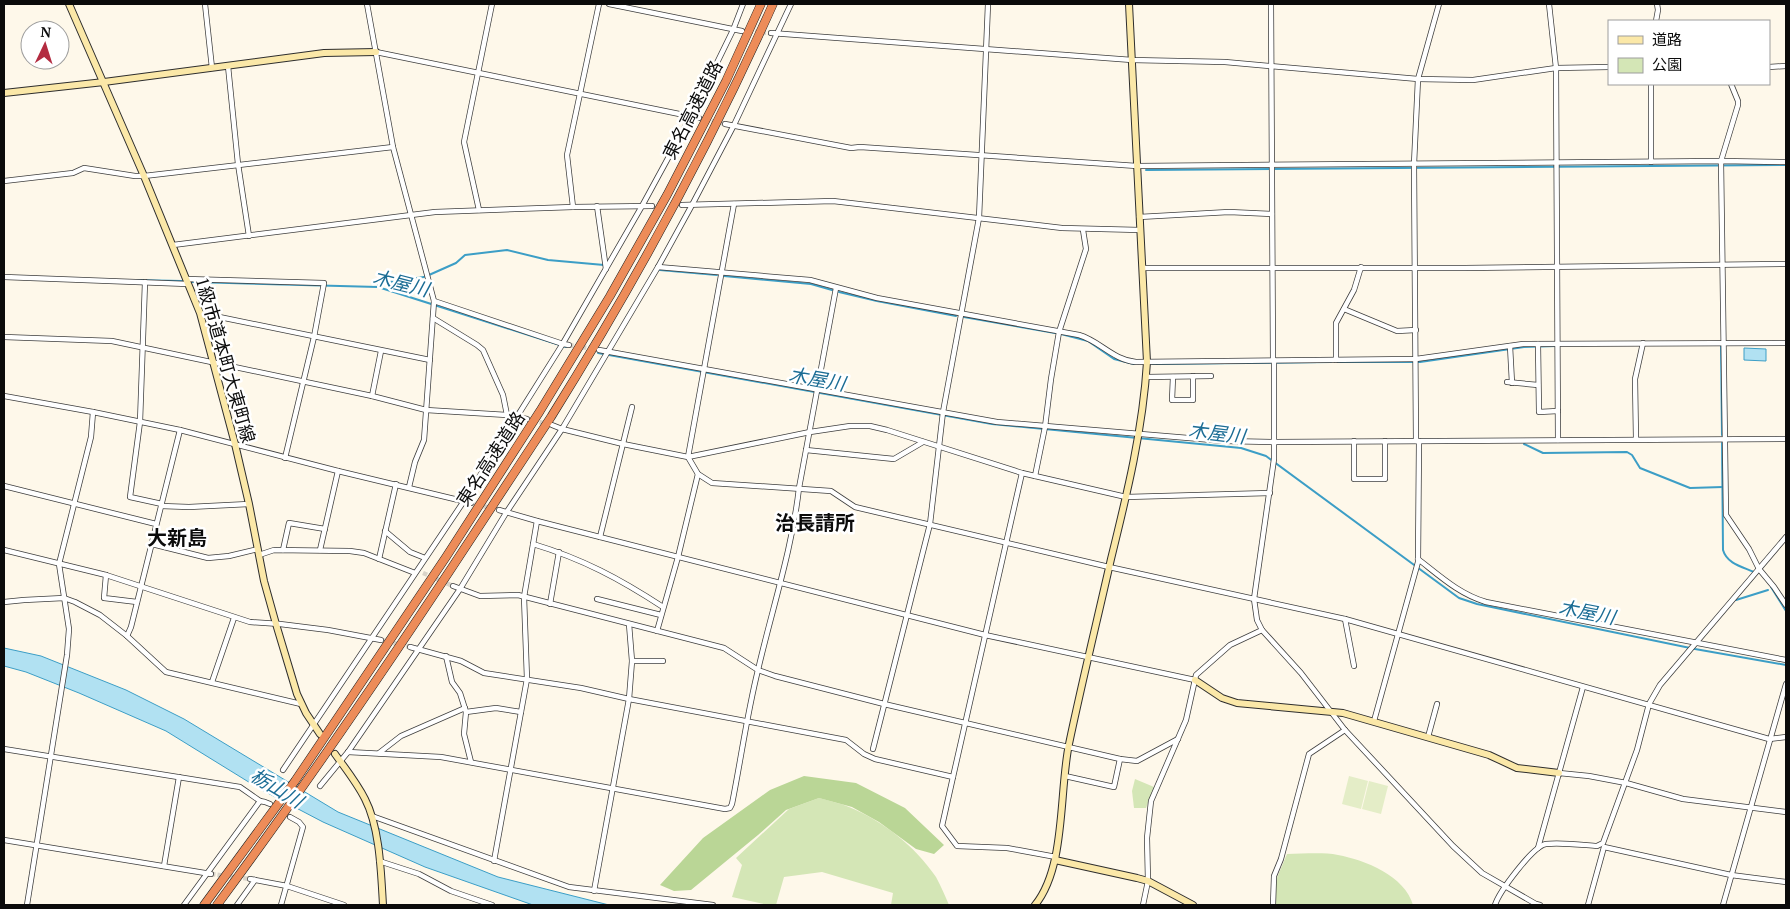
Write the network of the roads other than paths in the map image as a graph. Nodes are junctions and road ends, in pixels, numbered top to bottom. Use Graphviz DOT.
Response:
graph roads {
  1 [pos="69,4"];
  2 [pos="205,4"];
  3 [pos="367,4"];
  4 [pos="492,4"];
  5 [pos="599,4"];
  6 [pos="609,4"];
  7 [pos="743,4"];
  8 [pos="762,4"];
  9 [pos="774,4"];
  10 [pos="791,4"];
  11 [pos="988,4"];
  12 [pos="1129,4"];
  13 [pos="1271,4"];
  14 [pos="1439,4"];
  15 [pos="1549,4"];
  16 [pos="1657,4"];
  17 [pos="1656,20"];
  18 [pos="733,30"];
  19 [pos="742,30"];
  20 [pos="771,33"];
  21 [pos="778,34"];
  22 [pos="986,49"];
  23 [pos="376,52"];
  24 [pos="1132,60"];
  25 [pos="228,66"];
  26 [pos="1271,66"];
  27 [pos="1770,66"];
  28 [pos="1786,66"];
  29 [pos="1608,67"];
  30 [pos="212,68"];
  31 [pos="1556,68"];
  32 [pos="479,72"];
  33 [pos="1418,79"];
  34 [pos="104,82"];
  35 [pos="1651,85"];
  36 [pos="1731,85"];
  37 [pos="4,93"];
  38 [pos="580,93"];
  39 [pos="691,116"];
  40 [pos="699,118"];
  41 [pos="725,124"];
  42 [pos="734,125"];
  43 [pos="393,147"];
  44 [pos="982,155"];
  45 [pos="1722,161"];
  46 [pos="1556,162"];
  47 [pos="1651,162"];
  48 [pos="1786,162"];
  49 [pos="238,164"];
  50 [pos="1414,164"];
  51 [pos="1272,165"];
  52 [pos="1137,166"];
  53 [pos="144,176"];
  54 [pos="4,182"];
  55 [pos="734,204"];
  56 [pos="682,205"];
  57 [pos="692,205"];
  58 [pos="597,206"];
  59 [pos="642,206"];
  60 [pos="652,206"];
  61 [pos="573,207"];
  62 [pos="479,210"];
  63 [pos="1272,214"];
  64 [pos="412,215"];
  65 [pos="1139,217"];
  66 [pos="979,218"];
  67 [pos="1083,230"];
  68 [pos="1140,230"];
  69 [pos="250,236"];
  70 [pos="173,245"];
  71 [pos="1723,264"];
  72 [pos="1786,264"];
  73 [pos="1415,266"];
  74 [pos="1557,266"];
  75 [pos="1272,267"];
  76 [pos="1361,267"];
  77 [pos="658,268"];
  78 [pos="1143,268"];
  79 [pos="606,270"];
  80 [pos="721,273"];
  81 [pos="4,278"];
  82 [pos="187,281"];
  83 [pos="145,282"];
  84 [pos="836,288"];
  85 [pos="434,304"];
  86 [pos="1344,310"];
  87 [pos="200,313"];
  88 [pos="960,314"];
  89 [pos="433,318"];
  90 [pos="1416,330"];
  91 [pos="1058,332"];
  92 [pos="4,337"];
  93 [pos="314,337"];
  94 [pos="1724,342"];
  95 [pos="1786,343"];
  96 [pos="569,344"];
  97 [pos="1557,345"];
  98 [pos="1643,345"];
  99 [pos="562,346"];
  100 [pos="1538,346"];
  101 [pos="143,348"];
  102 [pos="1510,348"];
  103 [pos="599,350"];
  104 [pos="382,351"];
  105 [pos="608,353"];
  106 [pos="430,360"];
  107 [pos="1336,360"];
  108 [pos="1416,361"];
  109 [pos="213,362"];
  110 [pos="1147,362"];
  111 [pos="1274,362"];
  112 [pos="704,371"];
  113 [pos="1193,376"];
  114 [pos="1211,376"];
  115 [pos="1146,377"];
  116 [pos="1173,377"];
  117 [pos="304,382"];
  118 [pos="1538,385"];
  119 [pos="817,391"];
  120 [pos="4,396"];
  121 [pos="372,396"];
  122 [pos="632,408"];
  123 [pos="426,410"];
  124 [pos="1558,411"];
  125 [pos="92,412"];
  126 [pos="943,414"];
  127 [pos="507,415"];
  128 [pos="518,417"];
  129 [pos="527,419"];
  130 [pos="140,422"];
  131 [pos="552,425"];
  132 [pos="562,429"];
  133 [pos="1045,429"];
  134 [pos="180,430"];
  135 [pos="810,432"];
  136 [pos="1138,438"];
  137 [pos="1725,438"];
  138 [pos="1636,439"];
  139 [pos="1786,439"];
  140 [pos="1558,440"];
  141 [pos="1354,441"];
  142 [pos="1385,441"];
  143 [pos="1417,441"];
  144 [pos="923,442"];
  145 [pos="1274,442"];
  146 [pos="235,444"];
  147 [pos="623,444"];
  148 [pos="938,447"];
  149 [pos="806,450"];
  150 [pos="688,457"];
  151 [pos="285,458"];
  152 [pos="338,471"];
  153 [pos="698,474"];
  154 [pos="1022,474"];
  155 [pos="1035,476"];
  156 [pos="396,484"];
  157 [pos="4,486"];
  158 [pos="409,487"];
  159 [pos="799,488"];
  160 [pos="1270,493"];
  161 [pos="1126,497"];
  162 [pos="464,501"];
  163 [pos="471,503"];
  164 [pos="76,504"];
  165 [pos="249,504"];
  166 [pos="162,505"];
  167 [pos="499,510"];
  168 [pos="506,513"];
  169 [pos="538,522"];
  170 [pos="156,524"];
  171 [pos="930,524"];
  172 [pos="325,528"];
  173 [pos="385,531"];
  174 [pos="600,537"];
  175 [pos="1786,537"];
  176 [pos="1006,543"];
  177 [pos="152,544"];
  178 [pos="533,544"];
  179 [pos="4,550"];
  180 [pos="283,550"];
  181 [pos="320,550"];
  182 [pos="258,552"];
  183 [pos="559,552"];
  184 [pos="678,557"];
  185 [pos="424,558"];
  186 [pos="379,559"];
  187 [pos="1418,561"];
  188 [pos="59,564"];
  189 [pos="1109,567"];
  190 [pos="1759,569"];
  191 [pos="415,572"];
  192 [pos="422,573"];
  193 [pos="106,575"];
  194 [pos="781,582"];
  195 [pos="453,586"];
  196 [pos="141,587"];
  197 [pos="460,589"];
  198 [pos="524,597"];
  199 [pos="64,598"];
  200 [pos="597,599"];
  201 [pos="1254,599"];
  202 [pos="4,602"];
  203 [pos="138,602"];
  204 [pos="550,604"];
  205 [pos="1786,605"];
  206 [pos="663,607"];
  207 [pos="661,615"];
  208 [pos="907,616"];
  209 [pos="234,618"];
  210 [pos="1345,619"];
  211 [pos="276,624"];
  212 [pos="629,624"];
  213 [pos="1262,630"];
  214 [pos="657,631"];
  215 [pos="1398,633"];
  216 [pos="985,635"];
  217 [pos="127,636"];
  218 [pos="371,639"];
  219 [pos="381,640"];
  220 [pos="1697,642"];
  221 [pos="410,647"];
  222 [pos="418,649"];
  223 [pos="446,656"];
  224 [pos="1089,658"];
  225 [pos="1786,660"];
  226 [pos="662,661"];
  227 [pos="632,662"];
  228 [pos="1354,666"];
  229 [pos="758,670"];
  230 [pos="527,679"];
  231 [pos="1195,680"];
  232 [pos="212,682"];
  233 [pos="1786,684"];
  234 [pos="1583,687"];
  235 [pos="629,699"];
  236 [pos="301,704"];
  237 [pos="884,704"];
  238 [pos="1438,704"];
  239 [pos="1649,704"];
  240 [pos="466,710"];
  241 [pos="521,712"];
  242 [pos="1331,712"];
  243 [pos="748,721"];
  244 [pos="1374,722"];
  245 [pos="965,723"];
  246 [pos="313,724"];
  247 [pos="1344,730"];
  248 [pos="320,734"];
  249 [pos="1428,737"];
  250 [pos="1786,737"];
  251 [pos="1769,739"];
  252 [pos="1178,740"];
  253 [pos="1069,747"];
  254 [pos="4,749"];
  255 [pos="873,749"];
  256 [pos="348,752"];
  257 [pos="335,754"];
  258 [pos="378,754"];
  259 [pos="50,756"];
  260 [pos="1120,759"];
  261 [pos="340,762"];
  262 [pos="471,762"];
  263 [pos="511,769"];
  264 [pos="283,770"];
  265 [pos="1559,772"];
  266 [pos="1065,776"];
  267 [pos="953,777"];
  268 [pos="179,778"];
  269 [pos="1626,783"];
  270 [pos="320,786"];
  271 [pos="612,788"];
  272 [pos="260,801"];
  273 [pos="274,805"];
  274 [pos="1750,807"];
  275 [pos="1786,812"];
  276 [pos="288,814"];
  277 [pos="372,818"];
  278 [pos="4,840"];
  279 [pos="37,845"];
  280 [pos="1602,846"];
  281 [pos="1538,848"];
  282 [pos="1055,858"];
  283 [pos="379,859"];
  284 [pos="494,861"];
  285 [pos="164,866"];
  286 [pos="209,873"];
  287 [pos="1732,874"];
  288 [pos="1148,881"];
  289 [pos="1786,882"];
  290 [pos="286,886"];
  291 [pos="1504,887"];
  292 [pos="594,891"];
  293 [pos="27,905"];
  294 [pos="184,905"];
  295 [pos="204,905"];
  296 [pos="217,905"];
  297 [pos="238,905"];
  298 [pos="281,905"];
  299 [pos="344,905"];
  300 [pos="383,905"];
  301 [pos="492,905"];
  302 [pos="713,905"];
  303 [pos="1035,905"];
  304 [pos="1142,905"];
  305 [pos="1193,905"];
  306 [pos="1273,905"];
  307 [pos="1495,905"];
  308 [pos="1540,905"];
  309 [pos="1588,905"];
  310 [pos="1723,905"];
  1 -- 34 [label="street, 1級市道本町大東町線"];
  2 -- 30 [label="street"];
  3 -- 23 [label="street"];
  4 -- 32 [label="street"];
  5 -- 38 [label="street"];
  6 -- 18 [label="street"];
  7 -- 18 [label="street"];
  8 -- 273 [label="highway, 東名高速道路"];
  9 -- 276 [label="highway, 東名高速道路"];
  10 -- 21 [label="street"];
  11 -- 22 [label="street"];
  12 -- 24 [label="street"];
  13 -- 26 [label="street"];
  14 -- 33 [label="street"];
  15 -- 31 [label="street"];
  16 -- 17 [label="street"];
  18 -- 19 [label="street"];
  18 -- 39 [label="street"];
  20 -- 21 [label="street"];
  21 -- 22 [label="street"];
  21 -- 42 [label="street"];
  22 -- 24 [label="street"];
  22 -- 44 [label="street"];
  23 -- 25 [label="street"];
  23 -- 32 [label="street"];
  23 -- 43 [label="street"];
  24 -- 26 [label="street"];
  24 -- 52 [label="street"];
  25 -- 30 [label="street"];
  25 -- 49 [label="street"];
  26 -- 33 [label="street"];
  26 -- 51 [label="street"];
  27 -- 28 [label="street"];
  29 -- 31 [label="street"];
  30 -- 34 [label="street"];
  31 -- 33 [label="street"];
  31 -- 46 [label="street"];
  32 -- 38 [label="street"];
  32 -- 62 [label="street"];
  33 -- 50 [label="street"];
  34 -- 37 [label="street"];
  34 -- 53 [label="street, 1級市道本町大東町線"];
  35 -- 47 [label="street"];
  36 -- 45 [label="street"];
  38 -- 39 [label="street"];
  38 -- 61 [label="street"];
  39 -- 40 [label="street"];
  39 -- 59 [label="street"];
  41 -- 42 [label="street"];
  42 -- 44 [label="street"];
  42 -- 57 [label="street"];
  43 -- 49 [label="street"];
  43 -- 64 [label="street"];
  44 -- 52 [label="street"];
  44 -- 66 [label="street"];
  45 -- 47 [label="street"];
  45 -- 48 [label="street"];
  45 -- 71 [label="street"];
  46 -- 47 [label="street"];
  46 -- 50 [label="street"];
  46 -- 74 [label="street"];
  49 -- 53 [label="street"];
  49 -- 69 [label="street"];
  50 -- 51 [label="street"];
  50 -- 73 [label="street"];
  51 -- 52 [label="street"];
  51 -- 63 [label="street"];
  52 -- 65 [label="street"];
  53 -- 54 [label="street"];
  53 -- 70 [label="street, 1級市道本町大東町線"];
  55 -- 57 [label="street"];
  55 -- 66 [label="street"];
  55 -- 80 [label="street"];
  56 -- 57 [label="street"];
  57 -- 77 [label="street"];
  58 -- 59 [label="street"];
  58 -- 61 [label="street"];
  58 -- 79 [label="street"];
  59 -- 60 [label="street"];
  59 -- 79 [label="street"];
  61 -- 62 [label="street"];
  62 -- 64 [label="street"];
  63 -- 65 [label="street"];
  63 -- 75 [label="street"];
  64 -- 69 [label="street"];
  64 -- 85 [label="street"];
  65 -- 68 [label="street"];
  66 -- 67 [label="street"];
  66 -- 88 [label="street"];
  67 -- 68 [label="street"];
  67 -- 91 [label="street"];
  68 -- 78 [label="street"];
  69 -- 70 [label="street"];
  70 -- 82 [label="street, 1級市道本町大東町線"];
  71 -- 72 [label="street"];
  71 -- 74 [label="street"];
  71 -- 94 [label="street"];
  73 -- 74 [label="street"];
  73 -- 76 [label="street"];
  73 -- 90 [label="street"];
  74 -- 97 [label="street"];
  75 -- 76 [label="street"];
  75 -- 78 [label="street"];
  75 -- 111 [label="street"];
  76 -- 86 [label="street"];
  77 -- 80 [label="street"];
  77 -- 105 [label="street"];
  78 -- 110 [label="street"];
  79 -- 99 [label="street"];
  80 -- 84 [label="street"];
  80 -- 112 [label="street"];
  81 -- 83 [label="street"];
  82 -- 83 [label="street"];
  82 -- 87 [label="street, 1級市道本町大東町線"];
  82 -- 93 [label="street"];
  83 -- 101 [label="street"];
  84 -- 88 [label="street"];
  84 -- 119 [label="street"];
  85 -- 89 [label="street"];
  85 -- 99 [label="street"];
  86 -- 90 [label="street"];
  86 -- 107 [label="street"];
  87 -- 93 [label="street"];
  87 -- 109 [label="street, 1級市道本町大東町線"];
  88 -- 91 [label="street"];
  88 -- 126 [label="street"];
  89 -- 106 [label="street"];
  89 -- 127 [label="street"];
  90 -- 108 [label="street"];
  91 -- 110 [label="street"];
  91 -- 133 [label="street"];
  92 -- 101 [label="street"];
  93 -- 104 [label="street"];
  93 -- 117 [label="street"];
  94 -- 95 [label="street"];
  94 -- 98 [label="street"];
  94 -- 137 [label="street"];
  96 -- 99 [label="street"];
  97 -- 98 [label="street"];
  97 -- 100 [label="street"];
  97 -- 124 [label="street"];
  98 -- 138 [label="street"];
  99 -- 128 [label="street"];
  100 -- 102 [label="street"];
  100 -- 118 [label="street"];
  101 -- 109 [label="street"];
  101 -- 130 [label="street"];
  102 -- 108 [label="street"];
  102 -- 118 [label="street"];
  103 -- 105 [label="street"];
  104 -- 106 [label="street"];
  104 -- 121 [label="street"];
  105 -- 112 [label="street"];
  105 -- 132 [label="street"];
  106 -- 123 [label="street"];
  107 -- 108 [label="street"];
  107 -- 111 [label="street"];
  108 -- 143 [label="street"];
  109 -- 117 [label="street"];
  109 -- 146 [label="street, 1級市道本町大東町線"];
  110 -- 111 [label="street"];
  110 -- 115 [label="street"];
  111 -- 145 [label="street"];
  112 -- 119 [label="street"];
  112 -- 150 [label="street"];
  113 -- 114 [label="street"];
  113 -- 116 [label="street"];
  113 -- 116 [label="street"];
  115 -- 116 [label="street"];
  115 -- 136 [label="street"];
  117 -- 121 [label="street"];
  117 -- 151 [label="street"];
  118 -- 124 [label="street"];
  119 -- 126 [label="street"];
  119 -- 135 [label="street"];
  120 -- 125 [label="street"];
  121 -- 123 [label="street"];
  122 -- 147 [label="street"];
  123 -- 127 [label="street"];
  123 -- 158 [label="street"];
  124 -- 140 [label="street"];
  125 -- 130 [label="street"];
  125 -- 164 [label="street"];
  126 -- 133 [label="street"];
  126 -- 148 [label="street"];
  127 -- 128 [label="street"];
  128 -- 129 [label="street"];
  128 -- 162 [label="street"];
  130 -- 134 [label="street"];
  130 -- 166 [label="street"];
  131 -- 132 [label="street"];
  132 -- 147 [label="street"];
  132 -- 168 [label="street"];
  133 -- 136 [label="street"];
  133 -- 155 [label="street"];
  134 -- 146 [label="street"];
  134 -- 166 [label="street"];
  135 -- 144 [label="street"];
  135 -- 149 [label="street"];
  135 -- 150 [label="street"];
  136 -- 145 [label="street"];
  136 -- 161 [label="street"];
  137 -- 138 [label="street"];
  137 -- 139 [label="street"];
  137 -- 190 [label="street"];
  138 -- 140 [label="street"];
  140 -- 143 [label="street"];
  141 -- 142 [label="street"];
  141 -- 142 [label="street"];
  141 -- 145 [label="street"];
  142 -- 143 [label="street"];
  143 -- 187 [label="street"];
  144 -- 148 [label="street"];
  144 -- 149 [label="street"];
  145 -- 160 [label="street"];
  146 -- 151 [label="street"];
  146 -- 165 [label="street, 1級市道本町大東町線"];
  147 -- 150 [label="street"];
  147 -- 174 [label="street"];
  148 -- 154 [label="street"];
  148 -- 171 [label="street"];
  149 -- 159 [label="street"];
  150 -- 153 [label="street"];
  151 -- 152 [label="street"];
  152 -- 156 [label="street"];
  152 -- 172 [label="street"];
  153 -- 159 [label="street"];
  153 -- 184 [label="street"];
  154 -- 155 [label="street"];
  154 -- 176 [label="street"];
  155 -- 161 [label="street"];
  156 -- 158 [label="street"];
  156 -- 173 [label="street"];
  157 -- 164 [label="street"];
  158 -- 162 [label="street"];
  159 -- 171 [label="street"];
  159 -- 194 [label="street"];
  160 -- 161 [label="street"];
  160 -- 201 [label="street"];
  161 -- 189 [label="street"];
  162 -- 163 [label="street"];
  162 -- 185 [label="street"];
  164 -- 170 [label="street"];
  164 -- 188 [label="street"];
  165 -- 166 [label="street"];
  165 -- 182 [label="street, 1級市道本町大東町線"];
  166 -- 170 [label="street"];
  167 -- 168 [label="street"];
  168 -- 169 [label="street"];
  168 -- 197 [label="street"];
  169 -- 174 [label="street"];
  169 -- 178 [label="street"];
  170 -- 177 [label="street"];
  171 -- 176 [label="street"];
  171 -- 208 [label="street"];
  172 -- 180 [label="street"];
  172 -- 181 [label="street"];
  173 -- 185 [label="street"];
  173 -- 186 [label="street"];
  174 -- 184 [label="street"];
  175 -- 190 [label="street"];
  176 -- 189 [label="street"];
  176 -- 216 [label="street"];
  177 -- 182 [label="street"];
  177 -- 196 [label="street"];
  178 -- 183 [label="street"];
  178 -- 198 [label="street"];
  179 -- 188 [label="street"];
  180 -- 181 [label="street"];
  180 -- 182 [label="street"];
  181 -- 186 [label="street"];
  182 -- 211 [label="street, 1級市道本町大東町線"];
  183 -- 204 [label="street"];
  183 -- 206 [label="street"];
  184 -- 194 [label="street"];
  184 -- 206 [label="street"];
  185 -- 191 [label="street"];
  186 -- 191 [label="street"];
  187 -- 215 [label="street"];
  187 -- 220 [label="street"];
  188 -- 193 [label="street"];
  188 -- 199 [label="street"];
  189 -- 201 [label="street"];
  189 -- 224 [label="street"];
  190 -- 205 [label="street"];
  190 -- 220 [label="street"];
  191 -- 192 [label="street"];
  191 -- 218 [label="street"];
  193 -- 196 [label="street"];
  193 -- 203 [label="street"];
  194 -- 208 [label="street"];
  194 -- 229 [label="street"];
  195 -- 197 [label="street"];
  196 -- 203 [label="street"];
  196 -- 209 [label="street"];
  197 -- 198 [label="street"];
  197 -- 222 [label="street"];
  198 -- 204 [label="street"];
  198 -- 230 [label="street"];
  199 -- 202 [label="street"];
  199 -- 217 [label="street"];
  199 -- 259 [label="street"];
  200 -- 207 [label="street"];
  201 -- 210 [label="street"];
  201 -- 213 [label="street"];
  203 -- 217 [label="street"];
  204 -- 212 [label="street"];
  206 -- 207 [label="street"];
  207 -- 214 [label="street"];
  208 -- 216 [label="street"];
  208 -- 237 [label="street"];
  209 -- 211 [label="street"];
  209 -- 232 [label="street"];
  210 -- 215 [label="street"];
  210 -- 228 [label="street"];
  211 -- 218 [label="street"];
  211 -- 236 [label="street, 1級市道本町大東町線"];
  212 -- 214 [label="street"];
  212 -- 227 [label="street"];
  213 -- 231 [label="street"];
  213 -- 242 [label="street"];
  214 -- 229 [label="street"];
  215 -- 234 [label="street"];
  215 -- 244 [label="street"];
  216 -- 224 [label="street"];
  216 -- 245 [label="street"];
  217 -- 232 [label="street"];
  218 -- 219 [label="street"];
  218 -- 246 [label="street"];
  220 -- 225 [label="street"];
  220 -- 239 [label="street"];
  221 -- 222 [label="street"];
  222 -- 223 [label="street"];
  222 -- 256 [label="street"];
  223 -- 230 [label="street"];
  223 -- 240 [label="street"];
  224 -- 231 [label="street"];
  224 -- 253 [label="street"];
  226 -- 227 [label="street"];
  227 -- 235 [label="street"];
  229 -- 237 [label="street"];
  229 -- 243 [label="street"];
  230 -- 235 [label="street"];
  230 -- 241 [label="street"];
  231 -- 242 [label="street"];
  231 -- 252 [label="street"];
  232 -- 236 [label="street"];
  233 -- 251 [label="street"];
  234 -- 239 [label="street"];
  234 -- 265 [label="street"];
  235 -- 243 [label="street"];
  235 -- 271 [label="street"];
  236 -- 246 [label="street, 1級市道本町大東町線"];
  237 -- 245 [label="street"];
  237 -- 255 [label="street"];
  238 -- 249 [label="street"];
  239 -- 251 [label="street"];
  239 -- 269 [label="street"];
  240 -- 241 [label="street"];
  240 -- 258 [label="street"];
  240 -- 262 [label="street"];
  241 -- 263 [label="street"];
  242 -- 244 [label="street"];
  242 -- 247 [label="street"];
  243 -- 267 [label="street"];
  243 -- 271 [label="street"];
  244 -- 249 [label="street"];
  245 -- 253 [label="street"];
  245 -- 267 [label="street"];
  246 -- 248 [label="street, 1級市道本町大東町線"];
  246 -- 264 [label="street"];
  247 -- 291 [label="street"];
  247 -- 306 [label="street"];
  249 -- 265 [label="street"];
  250 -- 251 [label="street"];
  251 -- 274 [label="street"];
  252 -- 260 [label="street"];
  252 -- 288 [label="street"];
  253 -- 260 [label="street"];
  253 -- 266 [label="street"];
  254 -- 259 [label="street"];
  256 -- 258 [label="street"];
  256 -- 261 [label="street"];
  257 -- 261 [label="street"];
  258 -- 262 [label="street"];
  259 -- 268 [label="street"];
  259 -- 279 [label="street"];
  260 -- 266 [label="street"];
  261 -- 270 [label="street"];
  261 -- 277 [label="street"];
  262 -- 263 [label="street"];
  263 -- 271 [label="street"];
  263 -- 284 [label="street"];
  265 -- 269 [label="street"];
  265 -- 281 [label="street"];
  266 -- 282 [label="street"];
  267 -- 282 [label="street"];
  268 -- 272 [label="street"];
  268 -- 285 [label="street"];
  269 -- 274 [label="street"];
  269 -- 280 [label="street"];
  271 -- 292 [label="street"];
  272 -- 273 [label="street"];
  272 -- 286 [label="street"];
  273 -- 295 [label="highway, 東名高速道路"];
  274 -- 275 [label="street"];
  274 -- 287 [label="street"];
  276 -- 290 [label="street"];
  276 -- 296 [label="highway, 東名高速道路"];
  277 -- 283 [label="street"];
  277 -- 284 [label="street"];
  278 -- 279 [label="street"];
  279 -- 285 [label="street"];
  279 -- 293 [label="street"];
  280 -- 281 [label="street"];
  280 -- 287 [label="street"];
  280 -- 309 [label="street"];
  281 -- 291 [label="street"];
  282 -- 288 [label="street"];
  282 -- 303 [label="street"];
  283 -- 300 [label="street"];
  283 -- 301 [label="street"];
  284 -- 292 [label="street"];
  285 -- 286 [label="street"];
  286 -- 294 [label="street"];
  287 -- 289 [label="street"];
  287 -- 310 [label="street"];
  288 -- 304 [label="street"];
  288 -- 305 [label="street"];
  290 -- 297 [label="street"];
  290 -- 298 [label="street"];
  290 -- 299 [label="street"];
  291 -- 307 [label="street"];
  291 -- 308 [label="street"];
  292 -- 302 [label="street"];
}
